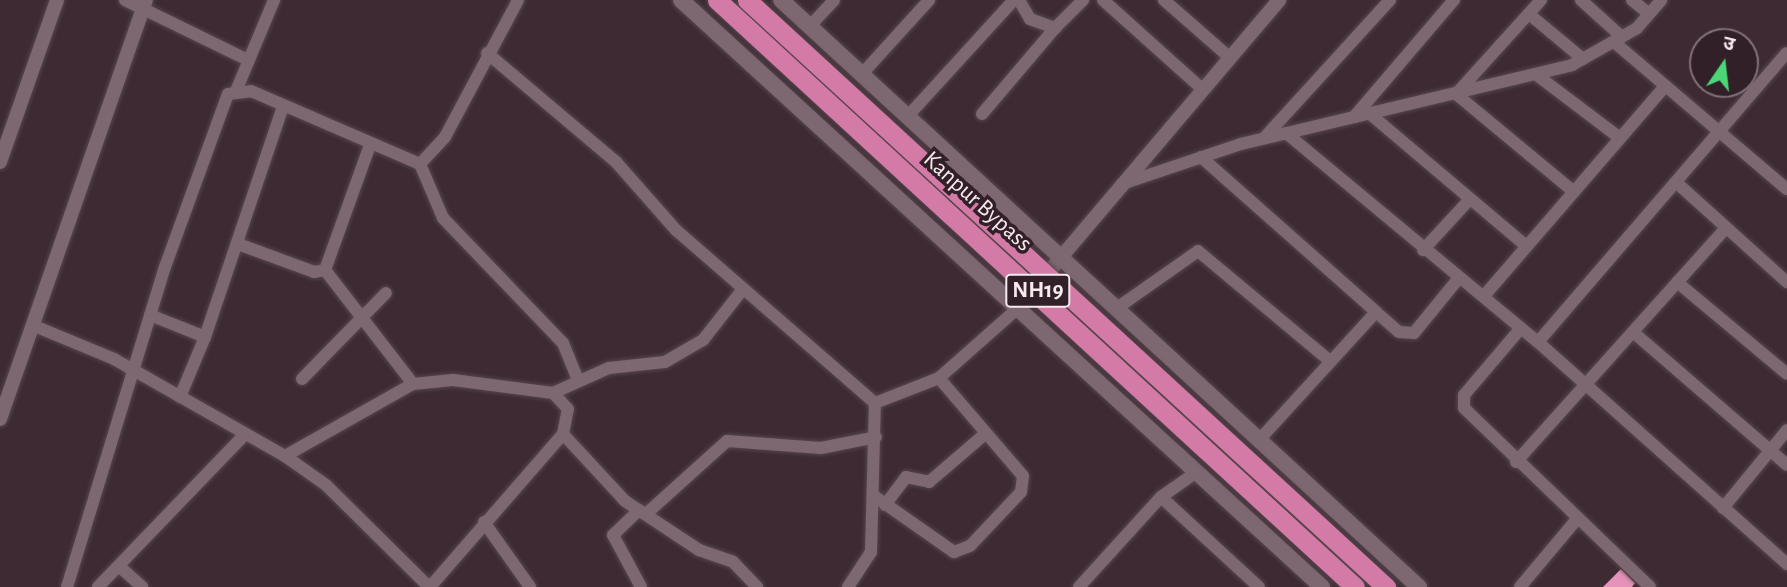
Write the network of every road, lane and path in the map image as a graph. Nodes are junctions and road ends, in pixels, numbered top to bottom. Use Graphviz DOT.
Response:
graph roads {
  1 [pos="57,0"];
  2 [pos="125,0"];
  3 [pos="274,0"];
  4 [pos="518,0"];
  5 [pos="681,0"];
  6 [pos="717,0"];
  7 [pos="747,0"];
  8 [pos="781,0"];
  9 [pos="835,0"];
  10 [pos="929,0"];
  11 [pos="1014,0"];
  12 [pos="1019,0"];
  13 [pos="1083,0"];
  14 [pos="1103,0"];
  15 [pos="1164,0"];
  16 [pos="1390,0"];
  17 [pos="1454,0"];
  18 [pos="1541,0"];
  19 [pos="1581,0"];
  20 [pos="1632,0"];
  21 [pos="1661,0"];
  22 [pos="1271,2"];
  23 [pos="144,4"];
  24 [pos="1649,13"];
  25 [pos="1529,14"];
  26 [pos="810,26"];
  27 [pos="1055,28"];
  28 [pos="1618,40"];
  29 [pos="487,53"];
  30 [pos="1787,53"];
  31 [pos="1228,56"];
  32 [pos="1583,59"];
  33 [pos="248,60"];
  34 [pos="862,74"];
  35 [pos="1538,76"];
  36 [pos="1665,86"];
  37 [pos="1201,88"];
  38 [pos="236,90"];
  39 [pos="1456,94"];
  40 [pos="283,106"];
  41 [pos="982,114"];
  42 [pos="1370,114"];
  43 [pos="908,116"];
  44 [pos="1354,118"];
  45 [pos="1286,133"];
  46 [pos="1723,133"];
  47 [pos="1620,138"];
  48 [pos="1264,139"];
  49 [pos="370,145"];
  50 [pos="1201,157"];
  51 [pos="0,162"];
  52 [pos="420,164"];
  53 [pos="1122,184"];
  54 [pos="1678,184"];
  55 [pos="1787,189"];
  56 [pos="1574,192"];
  57 [pos="1470,199"];
  58 [pos="1726,228"];
  59 [pos="238,244"];
  60 [pos="1526,246"];
  61 [pos="1423,250"];
  62 [pos="1062,257"];
  63 [pos="325,270"];
  64 [pos="1458,279"];
  65 [pos="1677,282"];
  66 [pos="1787,282"];
  67 [pos="743,289"];
  68 [pos="386,293"];
  69 [pos="1484,296"];
  70 [pos="1018,308"];
  71 [pos="1117,308"];
  72 [pos="1376,313"];
  73 [pos="150,314"];
  74 [pos="366,316"];
  75 [pos="32,326"];
  76 [pos="1521,328"];
  77 [pos="1633,332"];
  78 [pos="205,337"];
  79 [pos="1538,342"];
  80 [pos="1329,360"];
  81 [pos="134,369"];
  82 [pos="1787,374"];
  83 [pos="939,378"];
  84 [pos="302,379"];
  85 [pos="578,380"];
  86 [pos="412,384"];
  87 [pos="1585,386"];
  88 [pos="553,393"];
  89 [pos="180,397"];
  90 [pos="875,403"];
  91 [pos="0,419"];
  92 [pos="1787,430"];
  93 [pos="245,434"];
  94 [pos="563,434"];
  95 [pos="985,434"];
  96 [pos="876,438"];
  97 [pos="1260,439"];
  98 [pos="1770,450"];
  99 [pos="285,456"];
  100 [pos="1516,462"];
  101 [pos="1787,465"];
  102 [pos="1198,471"];
  103 [pos="874,496"];
  104 [pos="1161,497"];
  105 [pos="885,505"];
  106 [pos="1723,508"];
  107 [pos="642,512"];
  108 [pos="1577,519"];
  109 [pos="484,522"];
  110 [pos="1787,564"];
  111 [pos="120,567"];
  112 [pos="1086,585"];
  113 [pos="67,587"];
  114 [pos="98,587"];
  115 [pos="142,587"];
  116 [pos="430,587"];
  117 [pos="530,587"];
  118 [pos="641,587"];
  119 [pos="757,587"];
  120 [pos="848,587"];
  121 [pos="1259,587"];
  122 [pos="1322,587"];
  123 [pos="1355,587"];
  124 [pos="1386,587"];
  125 [pos="1419,587"];
  126 [pos="1520,587"];
  127 [pos="1650,587"];
  1 -- 51 [label="street"];
  2 -- 23 [label="street"];
  3 -- 33 [label="street"];
  4 -- 29 [label="street"];
  5 -- 70 [label="main road"];
  6 -- 123 [label="highway, Kanpur Bypass / NH19, bridge"];
  7 -- 124 [label="highway, Kanpur Bypass / NH19, bridge"];
  8 -- 26 [label="main road"];
  9 -- 26 [label="street"];
  10 -- 34 [label="street"];
  11 -- 43 [label="street"];
  12 -- 27 [label="street"];
  13 -- 27 [label="street"];
  14 -- 37 [label="street"];
  15 -- 31 [label="street"];
  16 -- 48 [label="street"];
  17 -- 44 [label="street"];
  18 -- 25 [label="street"];
  19 -- 28 [label="street"];
  20 -- 24 [label="street"];
  21 -- 24 [label="street"];
  22 -- 31 [label="street"];
  23 -- 33 [label="street"];
  23 -- 75 [label="street"];
  24 -- 28 [label="street"];
  25 -- 32 [label="street"];
  25 -- 39 [label="street"];
  26 -- 34 [label="main road"];
  27 -- 41 [label="street"];
  28 -- 32 [label="street"];
  28 -- 36 [label="street"];
  29 -- 52 [label="street"];
  29 -- 67 [label="street"];
  30 -- 46 [label="street"];
  31 -- 37 [label="street"];
  32 -- 35 [label="street"];
  33 -- 38 [label="street"];
  34 -- 43 [label="main road"];
  35 -- 39 [label="street"];
  35 -- 47 [label="street"];
  36 -- 46 [label="street"];
  36 -- 47 [label="street"];
  37 -- 53 [label="street"];
  38 -- 40 [label="street"];
  38 -- 73 [label="street"];
  39 -- 42 [label="street"];
  39 -- 56 [label="street"];
  40 -- 49 [label="street"];
  40 -- 59 [label="street"];
  42 -- 44 [label="street"];
  42 -- 57 [label="street"];
  43 -- 62 [label="main road"];
  44 -- 45 [label="street"];
  45 -- 48 [label="street"];
  45 -- 61 [label="street"];
  46 -- 54 [label="street"];
  46 -- 55 [label="street"];
  47 -- 56 [label="street"];
  48 -- 50 [label="street"];
  49 -- 52 [label="street"];
  49 -- 63 [label="street"];
  50 -- 53 [label="street"];
  50 -- 72 [label="street"];
  52 -- 85 [label="street"];
  53 -- 62 [label="street"];
  54 -- 58 [label="street"];
  54 -- 79 [label="street"];
  56 -- 60 [label="street"];
  57 -- 60 [label="street"];
  57 -- 61 [label="street"];
  58 -- 65 [label="street"];
  58 -- 66 [label="street"];
  59 -- 63 [label="street"];
  59 -- 78 [label="street"];
  60 -- 69 [label="street"];
  61 -- 64 [label="street"];
  62 -- 70 [label="street"];
  62 -- 71 [label="main road"];
  63 -- 74 [label="street"];
  64 -- 69 [label="street"];
  64 -- 72 [label="street"];
  65 -- 77 [label="street"];
  65 -- 82 [label="street"];
  67 -- 85 [label="street"];
  67 -- 90 [label="street"];
  68 -- 74 [label="street"];
  69 -- 76 [label="street"];
  70 -- 83 [label="street"];
  70 -- 102 [label="main road"];
  71 -- 80 [label="street"];
  71 -- 97 [label="main road"];
  72 -- 80 [label="street"];
  73 -- 78 [label="street"];
  73 -- 81 [label="street"];
  74 -- 84 [label="street"];
  74 -- 86 [label="street"];
  75 -- 81 [label="street"];
  75 -- 91 [label="street"];
  76 -- 79 [label="street"];
  76 -- 100 [label="street"];
  77 -- 87 [label="street"];
  77 -- 98 [label="street"];
  78 -- 89 [label="street"];
  79 -- 87 [label="street"];
  80 -- 97 [label="street"];
  81 -- 89 [label="street"];
  81 -- 113 [label="street"];
  83 -- 90 [label="street"];
  83 -- 95 [label="street"];
  85 -- 88 [label="street"];
  86 -- 88 [label="street"];
  86 -- 99 [label="street"];
  87 -- 100 [label="street"];
  87 -- 106 [label="street"];
  88 -- 94 [label="street"];
  89 -- 93 [label="street"];
  90 -- 96 [label="street"];
  92 -- 98 [label="street"];
  93 -- 99 [label="street"];
  93 -- 111 [label="street"];
  94 -- 107 [label="street"];
  94 -- 109 [label="street"];
  95 -- 105 [label="street"];
  95 -- 105 [label="street"];
  96 -- 103 [label="street"];
  96 -- 107 [label="street"];
  97 -- 125 [label="main road"];
  98 -- 101 [label="street"];
  98 -- 106 [label="street"];
  99 -- 116 [label="street"];
  100 -- 108 [label="street"];
  102 -- 104 [label="street"];
  102 -- 122 [label="main road"];
  103 -- 105 [label="street"];
  103 -- 120 [label="street"];
  104 -- 112 [label="street"];
  104 -- 121 [label="street"];
  106 -- 110 [label="street"];
  107 -- 118 [label="street"];
  107 -- 119 [label="street"];
  108 -- 126 [label="street"];
  108 -- 127 [label="street"];
  109 -- 116 [label="street"];
  109 -- 117 [label="street"];
  111 -- 114 [label="street"];
  111 -- 115 [label="street"];
}
